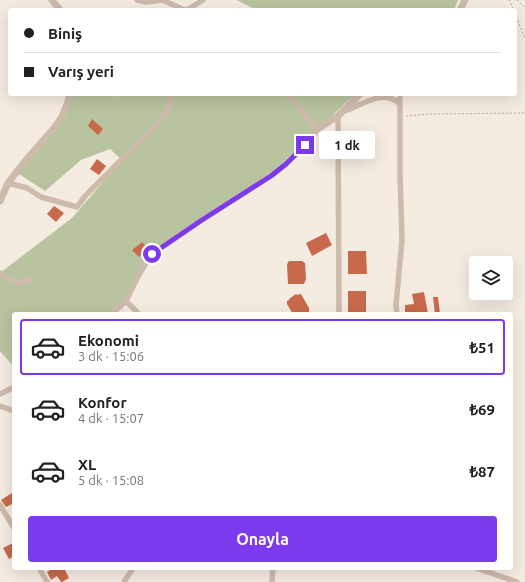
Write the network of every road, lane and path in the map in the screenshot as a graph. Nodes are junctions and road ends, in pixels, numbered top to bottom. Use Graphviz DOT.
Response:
graph roads {
  1 [pos="52,0"];
  2 [pos="137,0"];
  3 [pos="203,0"];
  4 [pos="517,0"];
  5 [pos="58,8"];
  6 [pos="181,8"];
  7 [pos="189,8"];
  8 [pos="525,8"];
  9 [pos="517,18"];
  10 [pos="525,39"];
  11 [pos="70,96"];
  12 [pos="172,96"];
  13 [pos="290,96"];
  14 [pos="358,96"];
  15 [pos="400,96"];
  16 [pos="400,104"];
  17 [pos="344,110"];
  18 [pos="525,113"];
  19 [pos="338,116"];
  20 [pos="401,116"];
  21 [pos="316,130"];
  22 [pos="8,182"];
  23 [pos="0,201"];
  24 [pos="0,273"];
  25 [pos="31,279"];
  26 [pos="126,301"];
  27 [pos="114,312"];
  28 [pos="137,312"];
  29 [pos="339,312"];
  30 [pos="397,312"];
  31 [pos="12,388"];
  32 [pos="0,394"];
  33 [pos="0,406"];
  34 [pos="12,410"];
  35 [pos="0,505"];
  36 [pos="7,516"];
  37 [pos="0,520"];
  38 [pos="12,525"];
  39 [pos="40,570"];
  40 [pos="132,570"];
  41 [pos="273,570"];
  42 [pos="482,570"];
  43 [pos="47,582"];
  44 [pos="124,582"];
  45 [pos="272,582"];
  46 [pos="517,582"];
  1 -- 5 [label="street"];
  2 -- 6 [label="street"];
  3 -- 7 [label="street"];
  4 -- 8 [label="path"];
  9 -- 10 [label="path"];
  11 -- 22 [label="street"];
  12 -- 22 [label="street"];
  13 -- 21 [label="street"];
  14 -- 17 [label="street"];
  15 -- 16 [label="street"];
  16 -- 17 [label="street"];
  16 -- 20 [label="street"];
  17 -- 19 [label="street"];
  18 -- 20 [label="path"];
  19 -- 21 [label="street"];
  19 -- 29 [label="street"];
  20 -- 30 [label="street"];
  21 -- 26 [label="street"];
  22 -- 23 [label="street"];
  24 -- 25 [label="street"];
  26 -- 27 [label="street"];
  26 -- 28 [label="street"];
  31 -- 32 [label="street"];
  33 -- 34 [label="street"];
  35 -- 36 [label="street"];
  36 -- 37 [label="street"];
  36 -- 38 [label="street"];
  39 -- 43 [label="street"];
  40 -- 44 [label="street"];
  41 -- 45 [label="street"];
  42 -- 46 [label="street"];
}
